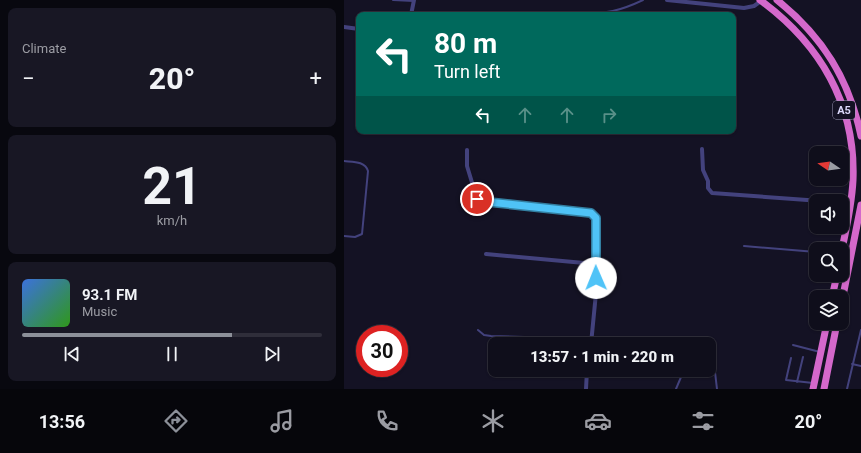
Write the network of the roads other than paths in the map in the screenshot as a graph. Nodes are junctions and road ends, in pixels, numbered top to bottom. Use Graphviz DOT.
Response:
graph roads {
  1 [pos="393,0"];
  2 [pos="643,0"];
  3 [pos="667,0"];
  4 [pos="760,0"];
  5 [pos="777,0"];
  6 [pos="414,1"];
  7 [pos="412,12"];
  8 [pos="612,12"];
  9 [pos="344,27"];
  10 [pos="356,28"];
  11 [pos="861,136"];
  12 [pos="702,149"];
  13 [pos="467,150"];
  14 [pos="344,161"];
  15 [pos="809,200"];
  16 [pos="850,203"];
  17 [pos="861,204"];
  18 [pos="344,236"];
  19 [pos="843,242"];
  20 [pos="744,246"];
  21 [pos="809,251"];
  22 [pos="486,254"];
  23 [pos="595,264"];
  24 [pos="844,290"];
  25 [pos="478,330"];
  26 [pos="826,330"];
  27 [pos="837,330"];
  28 [pos="861,330"];
  29 [pos="508,337"];
  30 [pos="592,337"];
  31 [pos="793,345"];
  32 [pos="821,352"];
  33 [pos="803,357"];
  34 [pos="791,358"];
  35 [pos="852,364"];
  36 [pos="861,366"];
  37 [pos="716,372"];
  38 [pos="587,377"];
  39 [pos="681,377"];
  40 [pos="797,382"];
  41 [pos="814,386"];
  42 [pos="586,389"];
  43 [pos="676,389"];
  44 [pos="717,389"];
  45 [pos="824,389"];
  46 [pos="847,389"];
  1 -- 6 [label="lane"];
  2 -- 8 [label="lane"];
  3 -- 4 [label="street"];
  4 -- 16 [label="highway, A5"];
  5 -- 11 [label="highway, A5"];
  6 -- 7 [label="street"];
  9 -- 10 [label="street"];
  12 -- 15 [label="street"];
  13 -- 23 [label="street"];
  14 -- 18 [label="lane"];
  16 -- 19 [label="highway, A5"];
  17 -- 24 [label="highway"];
  20 -- 21 [label="lane"];
  22 -- 23 [label="street"];
  23 -- 30 [label="street"];
  25 -- 29 [label="lane"];
  26 -- 32 [label="highway"];
  27 -- 45 [label="highway"];
  28 -- 35 [label="lane"];
  31 -- 32 [label="lane"];
  32 -- 41 [label="highway"];
  33 -- 40 [label="lane"];
  34 -- 40 [label="lane"];
  35 -- 36 [label="lane"];
  35 -- 46 [label="lane"];
  37 -- 44 [label="lane"];
  38 -- 42 [label="street"];
  39 -- 43 [label="lane"];
  40 -- 41 [label="lane"];
}
